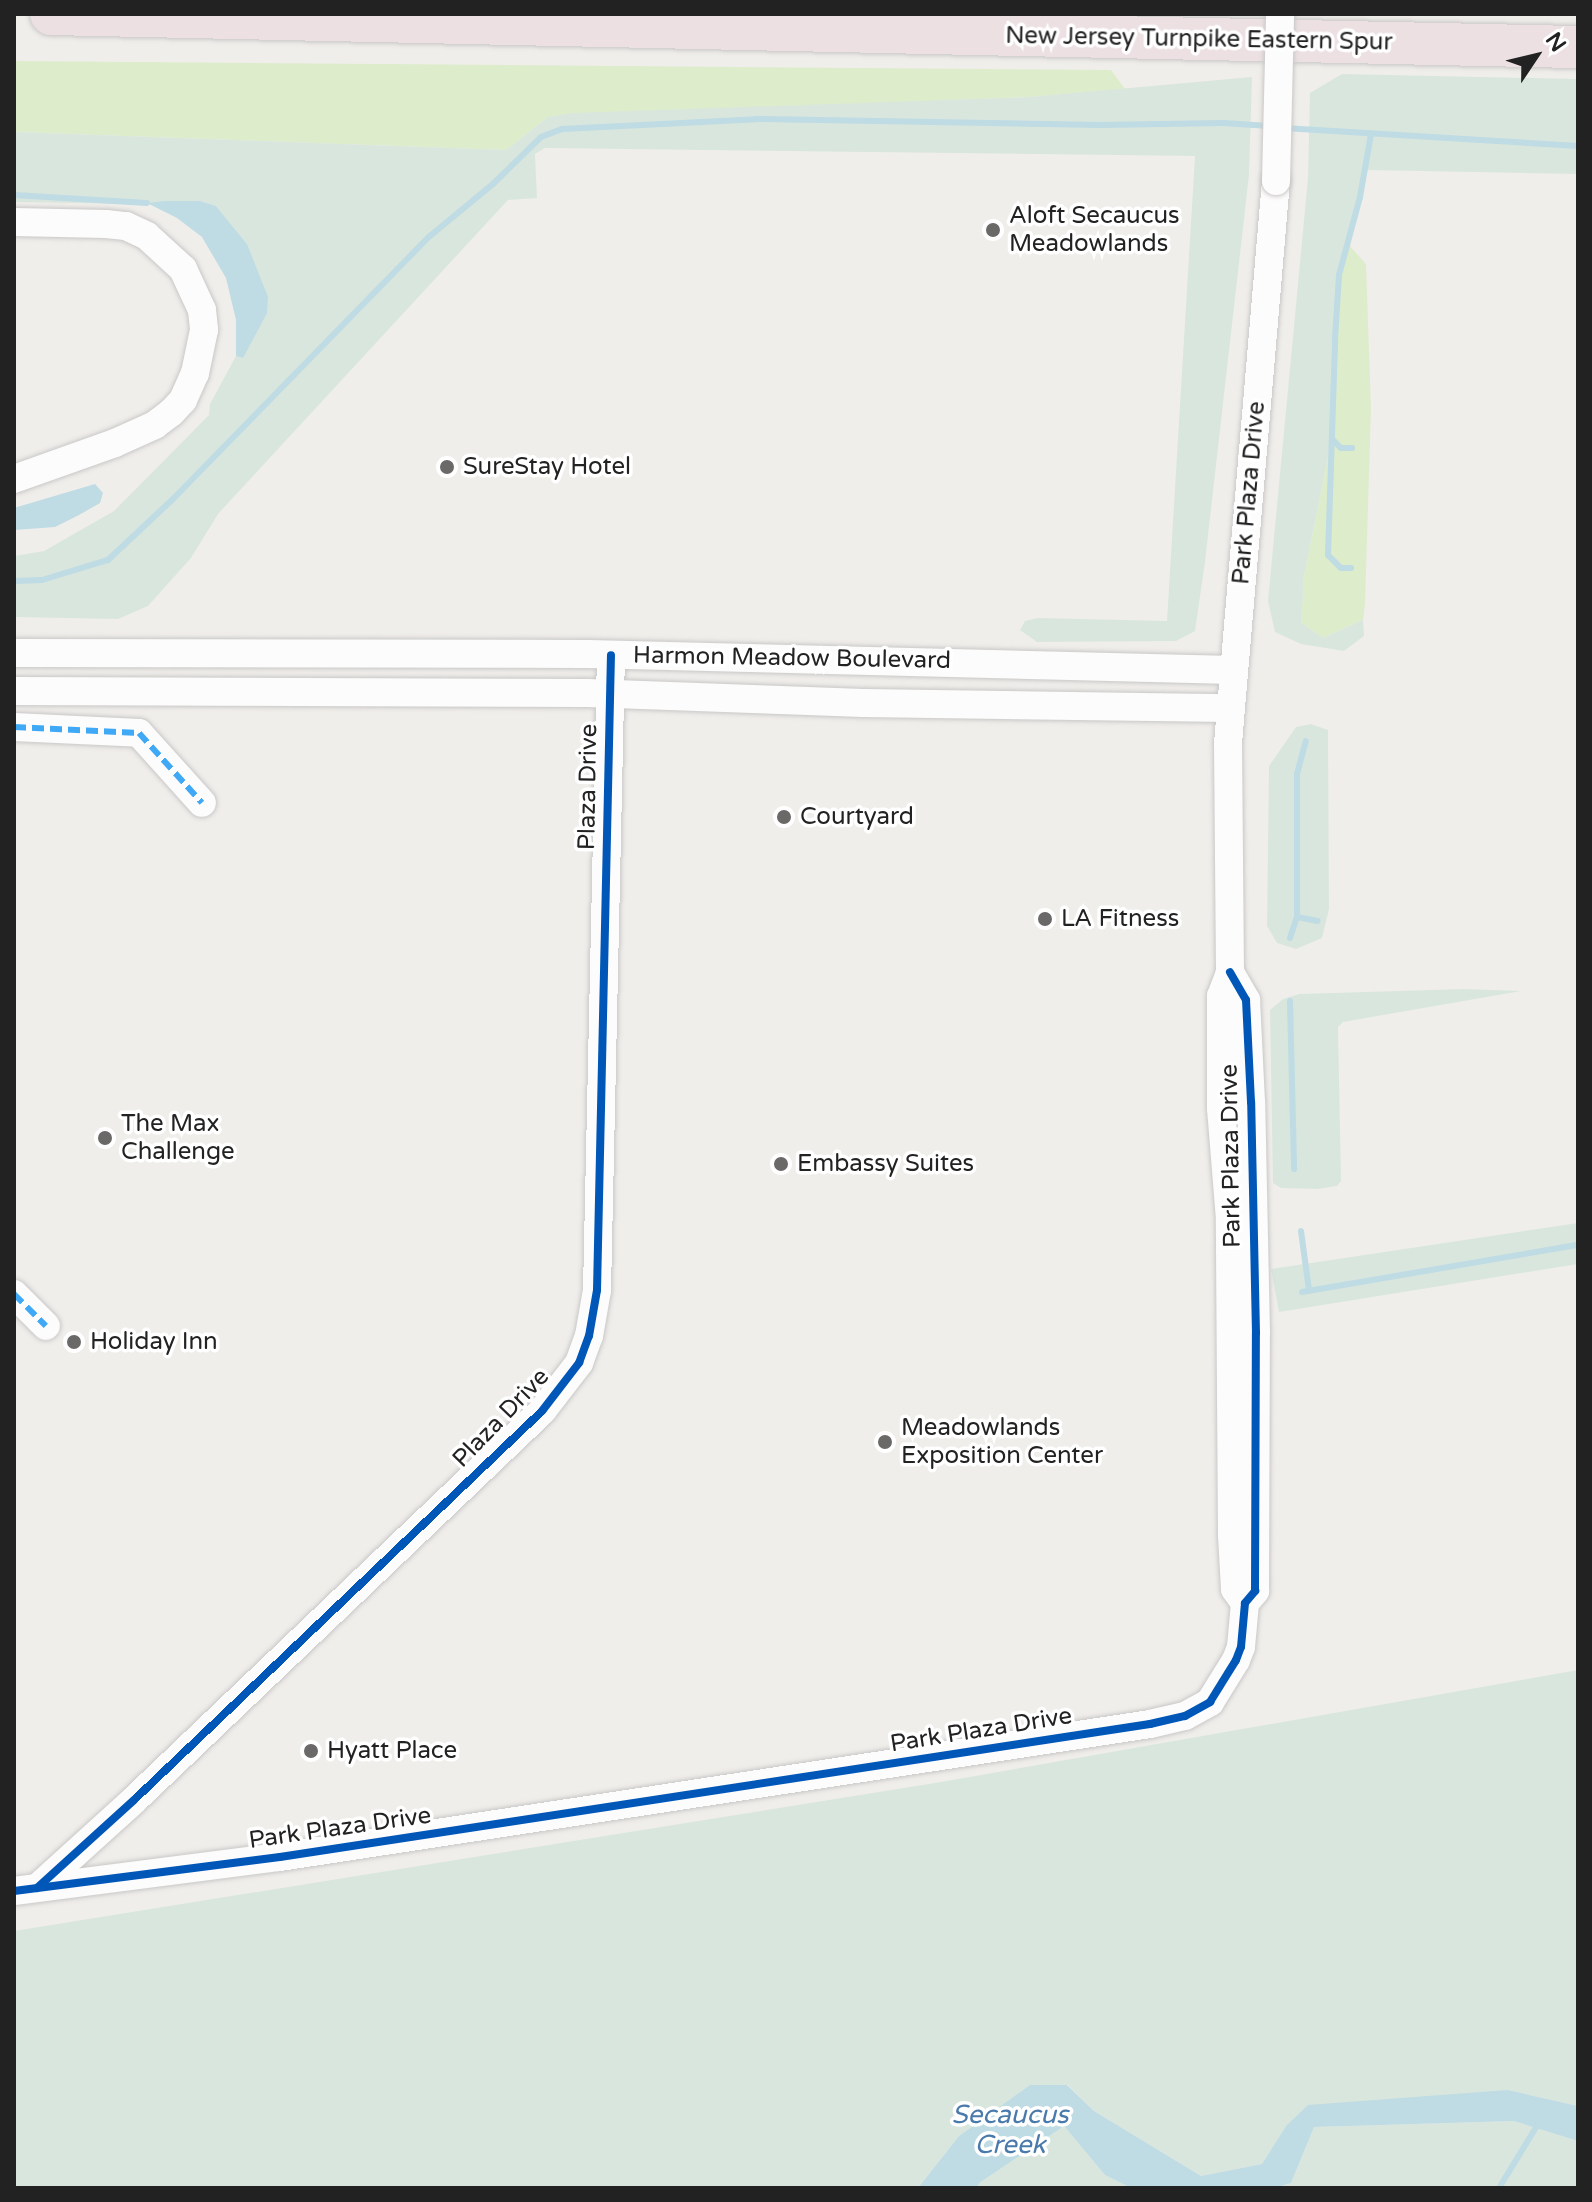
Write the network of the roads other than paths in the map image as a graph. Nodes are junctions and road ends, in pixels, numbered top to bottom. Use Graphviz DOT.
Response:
graph roads {
  1 [pos="51,14"];
  2 [pos="1280,14"];
  3 [pos="1578,47"];
  4 [pos="14,222"];
  5 [pos="14,479"];
  6 [pos="14,653"];
  7 [pos="611,655"];
  8 [pos="1233,670"];
  9 [pos="14,691"];
  10 [pos="610,693"];
  11 [pos="1230,708"];
  12 [pos="14,727"];
  13 [pos="202,803"];
  14 [pos="14,1294"];
  15 [pos="46,1326"];
  16 [pos="26,1890"];
  1 -- 3 [label="highway, New Jersey Turnpike Eastern Spur"];
  2 -- 8 [label="street, Park Plaza Drive, bridge"];
  4 -- 5 [label="street"];
  6 -- 7 [label="street, Harmon Meadow Boulevard"];
  7 -- 8 [label="street, Harmon Meadow Boulevard"];
  7 -- 10 [label="street, Plaza Drive"];
  8 -- 11 [label="street, Park Plaza Drive"];
  9 -- 10 [label="street, Harmon Meadow Boulevard"];
  10 -- 11 [label="street, Harmon Meadow Boulevard"];
  10 -- 16 [label="street, Plaza Drive"];
  11 -- 16 [label="street, Park Plaza Drive"];
  12 -- 13 [label="street"];
  14 -- 15 [label="street"];
}
